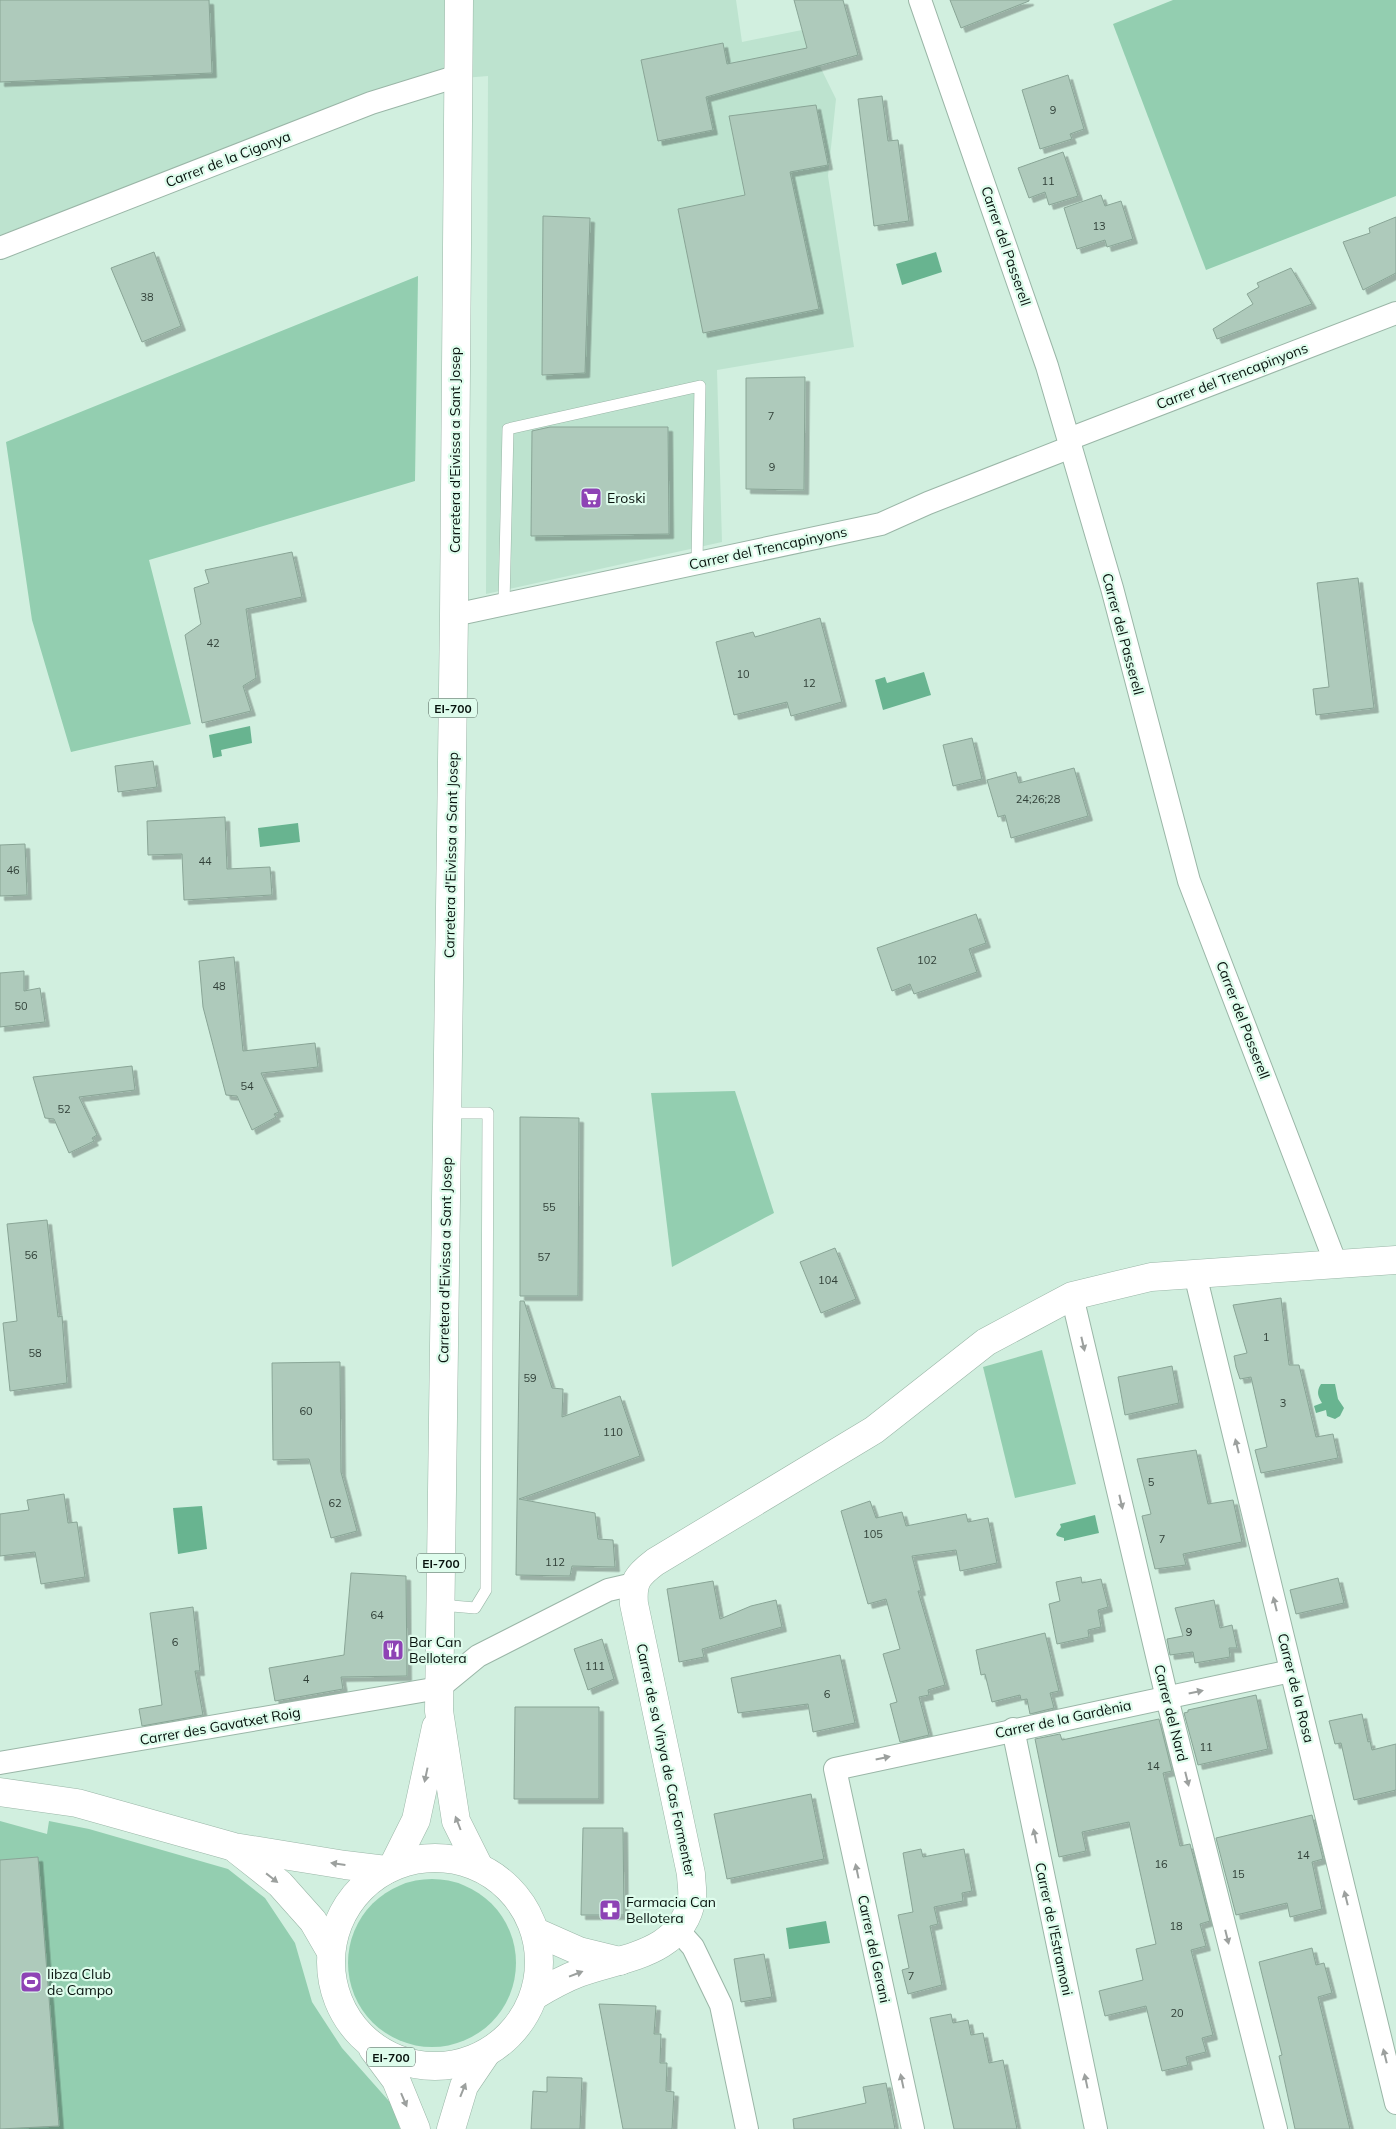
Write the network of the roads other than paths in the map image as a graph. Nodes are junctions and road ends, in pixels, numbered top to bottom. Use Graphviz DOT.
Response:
graph roads {
  1 [pos="459,0"];
  2 [pos="920,0"];
  3 [pos="458,76"];
  4 [pos="0,248"];
  5 [pos="1396,313"];
  6 [pos="1070,443"];
  7 [pos="697,563"];
  8 [pos="504,604"];
  9 [pos="454,614"];
  10 [pos="447,1113"];
  11 [pos="1396,1260"];
  12 [pos="1336,1264"];
  13 [pos="1196,1274"];
  14 [pos="1072,1296"];
  15 [pos="634,1584"];
  16 [pos="441,1605"];
  17 [pos="1291,1671"];
  18 [pos="1167,1698"];
  19 [pos="439,1699"];
  20 [pos="1013,1729"];
  21 [pos="0,1763"];
  22 [pos="835,1769"];
  23 [pos="0,1792"];
  24 [pos="234,1847"];
  25 [pos="479,1867"];
  26 [pos="390,1868"];
  27 [pos="677,1929"];
  28 [pos="536,1932"];
  29 [pos="331,1952"];
  30 [pos="621,1961"];
  31 [pos="534,1996"];
  32 [pos="369,2044"];
  33 [pos="485,2055"];
  34 [pos="1396,2103"];
  35 [pos="416,2129"];
  36 [pos="451,2129"];
  37 [pos="747,2129"];
  38 [pos="913,2129"];
  39 [pos="1096,2129"];
  40 [pos="1276,2129"];
  1 -- 3 [label="main road, Carretera d'Eivissa a Sant Josep / EI-700"];
  2 -- 6 [label="street, Carrer del Passerell"];
  3 -- 4 [label="street, Carrer de la Cigonya"];
  3 -- 9 [label="main road, Carretera d'Eivissa a Sant Josep / EI-700"];
  5 -- 6 [label="street, Carrer del Trencapinyons"];
  6 -- 7 [label="street, Carrer del Trencapinyons"];
  6 -- 12 [label="street, Carrer del Passerell"];
  7 -- 8 [label="street, Carrer del Trencapinyons"];
  7 -- 8 [label="lane"];
  8 -- 9 [label="street, Carrer del Trencapinyons"];
  9 -- 10 [label="main road, Carretera d'Eivissa a Sant Josep / EI-700"];
  10 -- 16 [label="main road, Carretera d'Eivissa a Sant Josep / EI-700"];
  10 -- 16 [label="lane"];
  11 -- 12 [label="main road"];
  12 -- 13 [label="main road"];
  13 -- 14 [label="main road"];
  17 -- 13 [label="street, Carrer de la Rosa, one-way"];
  14 -- 15 [label="main road"];
  14 -- 18 [label="street, Carrer del Nard, one-way"];
  15 -- 19 [label="street"];
  15 -- 27 [label="main road, Carrer de sa Vinya de Cas Formenter"];
  16 -- 19 [label="main road, Carretera d'Eivissa a Sant Josep / EI-700"];
  18 -- 17 [label="street, Carrer de la Gardènia, one-way"];
  34 -- 17 [label="street, Carrer de la Rosa, one-way"];
  18 -- 20 [label="street, Carrer de la Gardènia"];
  18 -- 40 [label="street, Carrer del Nard, one-way"];
  19 -- 21 [label="street, Carrer des Gavatxet Roig"];
  25 -- 19 [label="main road, Carretera d'Eivissa a Sant Josep / EI-700, one-way"];
  19 -- 26 [label="main road, Carretera d'Eivissa a Sant Josep / EI-700, one-way"];
  22 -- 20 [label="street, Carrer de la Gardènia, one-way"];
  39 -- 20 [label="street, Carrer de l'Estramoni, one-way"];
  38 -- 22 [label="street, Carrer del Gerani, one-way"];
  23 -- 24 [label="main road"];
  26 -- 24 [label="main road, one-way"];
  24 -- 29 [label="main road, one-way"];
  25 -- 26 [label="main road, EI-700"];
  25 -- 28 [label="main road, EI-700"];
  26 -- 29 [label="main road, EI-700"];
  27 -- 30 [label="main road"];
  27 -- 37 [label="street"];
  28 -- 30 [label="main road"];
  28 -- 31 [label="main road, EI-700"];
  29 -- 32 [label="main road, EI-700"];
  31 -- 30 [label="main road, one-way"];
  31 -- 33 [label="main road, EI-700"];
  32 -- 33 [label="main road, EI-700"];
  32 -- 35 [label="main road, EI-700, one-way"];
  36 -- 33 [label="main road, EI-700, one-way"];
}
